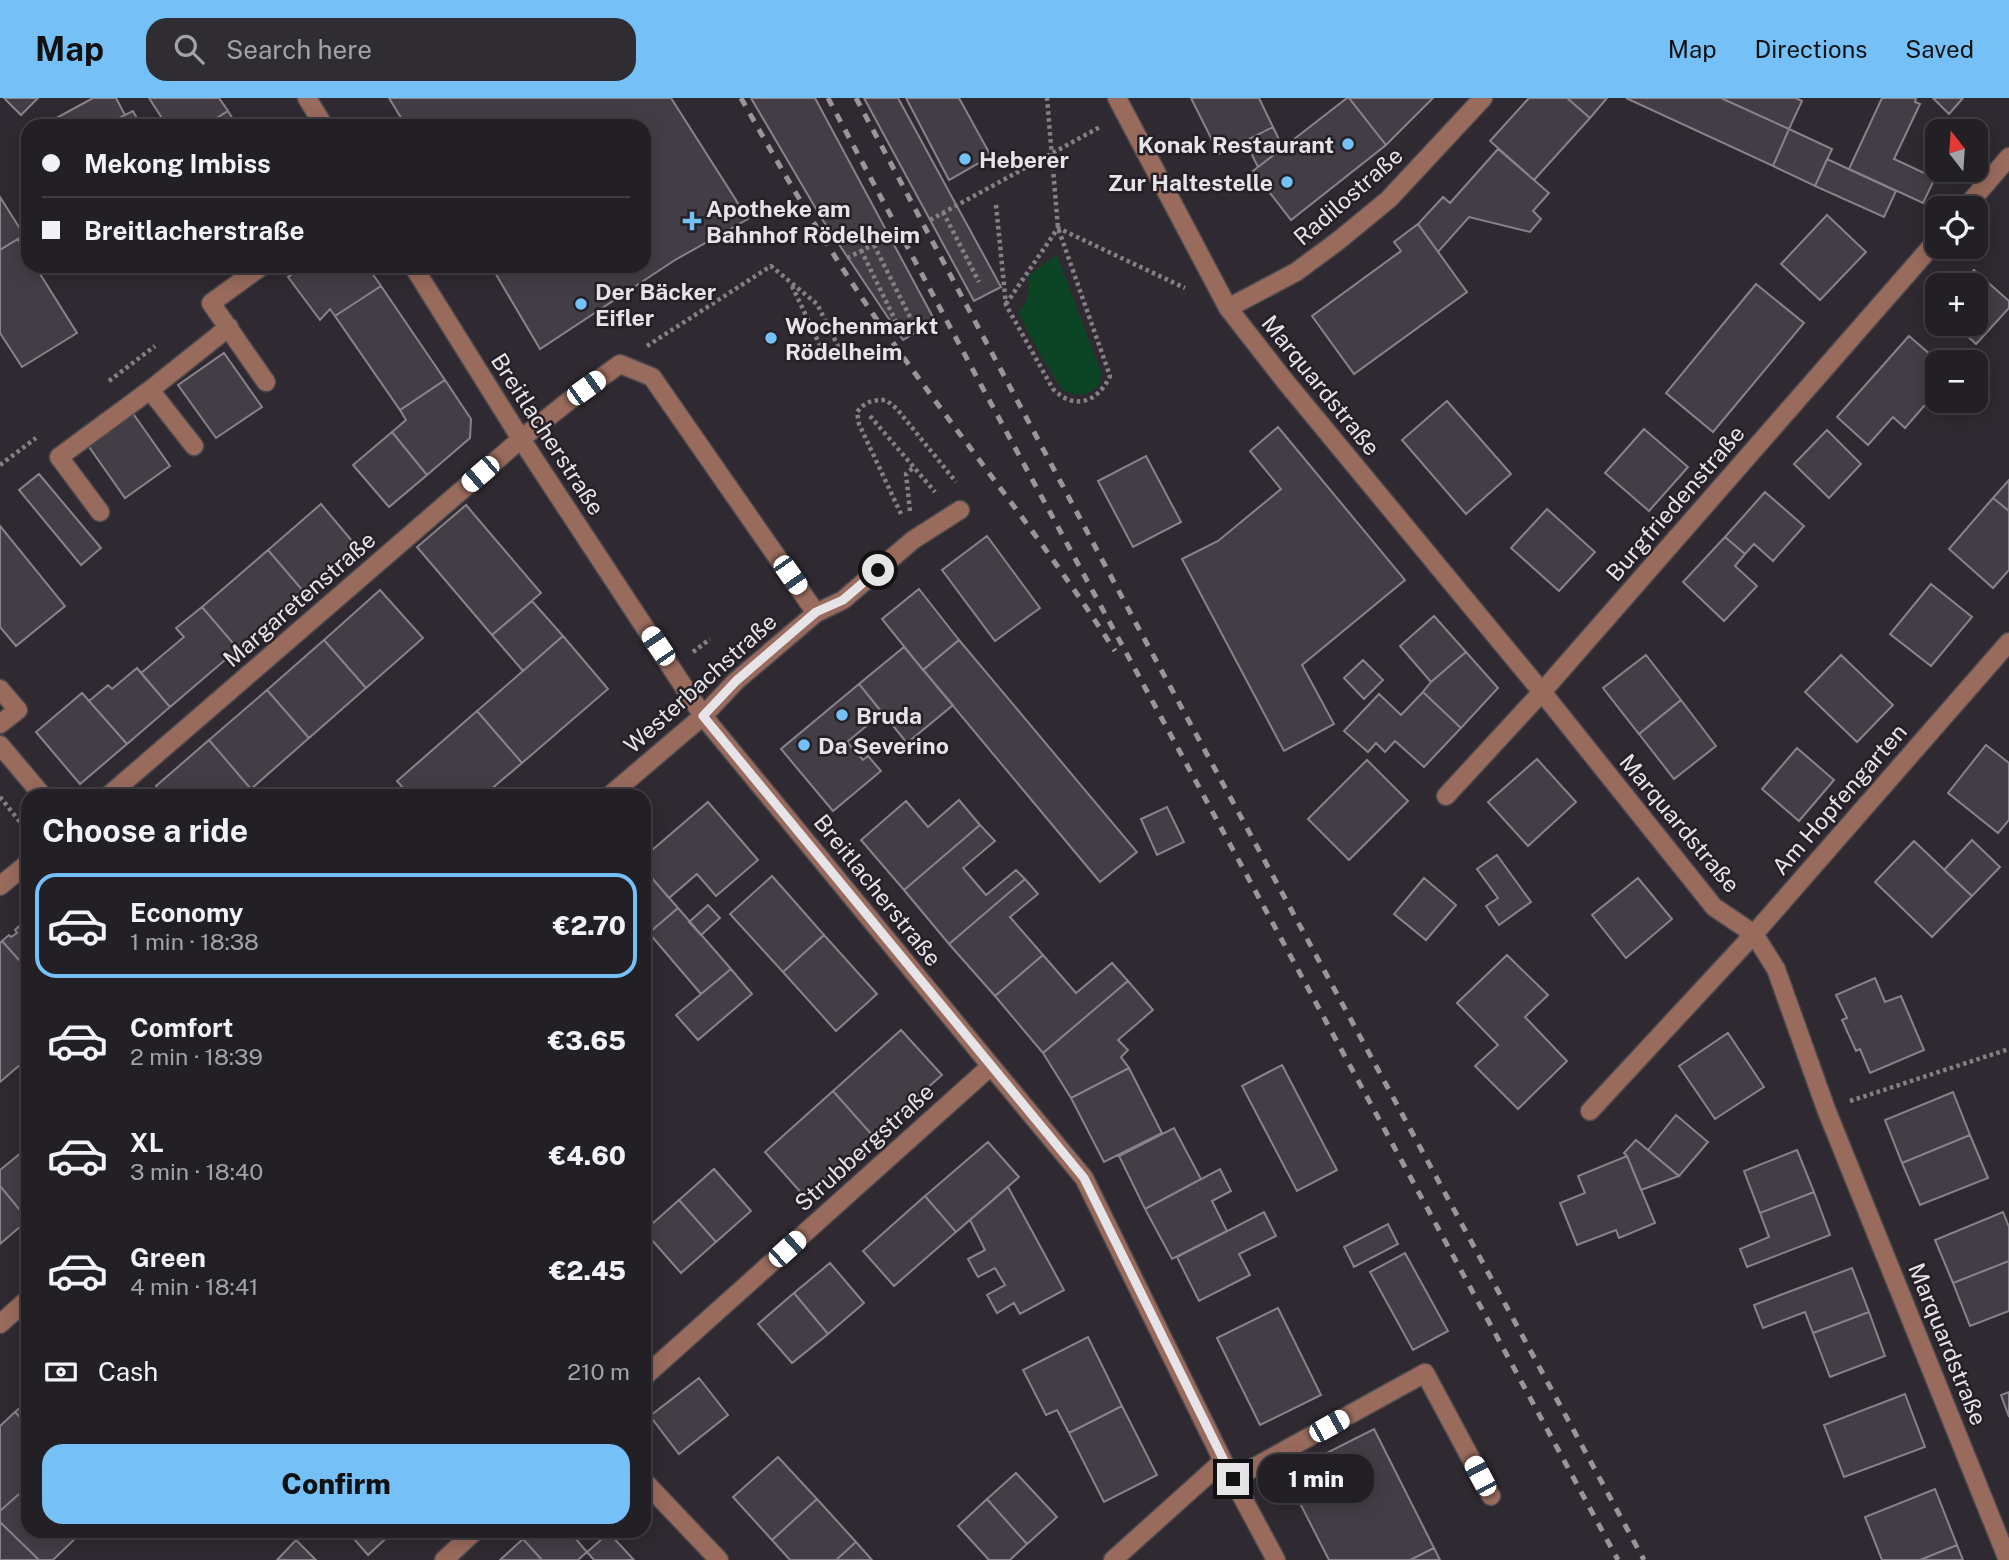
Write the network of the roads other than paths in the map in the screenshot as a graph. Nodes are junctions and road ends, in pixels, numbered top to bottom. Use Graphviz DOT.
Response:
graph roads {
  1 [pos="307,98"];
  2 [pos="1483,98"];
  3 [pos="1121,105"];
  4 [pos="320,119"];
  5 [pos="2009,158"];
  6 [pos="1976,196"];
  7 [pos="1925,254"];
  8 [pos="252,273"];
  9 [pos="417,273"];
  10 [pos="1228,308"];
  11 [pos="229,327"];
  12 [pos="266,382"];
  13 [pos="150,390"];
  14 [pos="521,439"];
  15 [pos="194,446"];
  16 [pos="962,501"];
  17 [pos="100,512"];
  18 [pos="816,612"];
  19 [pos="2009,642"];
  20 [pos="0,689"];
  21 [pos="1542,692"];
  22 [pos="703,716"];
  23 [pos="0,724"];
  24 [pos="0,745"];
  25 [pos="37,789"];
  26 [pos="116,789"];
  27 [pos="617,789"];
  28 [pos="1446,796"];
  29 [pos="21,869"];
  30 [pos="0,886"];
  31 [pos="1754,933"];
  32 [pos="991,1066"];
  33 [pos="1590,1111"];
  34 [pos="21,1305"];
  35 [pos="0,1324"];
  36 [pos="651,1371"];
  37 [pos="1223,1461"];
  38 [pos="1233,1479"];
  39 [pos="651,1488"];
  40 [pos="1491,1496"];
  41 [pos="468,1538"];
  42 [pos="444,1560"];
  43 [pos="719,1560"];
  44 [pos="1113,1560"];
  45 [pos="1276,1560"];
  46 [pos="2008,1560"];
  1 -- 4 [label="street"];
  2 -- 10 [label="street, Radilostraße"];
  3 -- 10 [label="street, Marquardstraße"];
  5 -- 6 [label="street"];
  7 -- 21 [label="street, Burgfriedenstraße"];
  8 -- 11 [label="street"];
  9 -- 14 [label="street, Breitlacherstraße"];
  10 -- 21 [label="street, Marquardstraße"];
  11 -- 12 [label="street"];
  11 -- 13 [label="street"];
  13 -- 15 [label="street"];
  13 -- 17 [label="street"];
  14 -- 18 [label="street, Margaretenstraße"];
  14 -- 22 [label="street, Breitlacherstraße"];
  14 -- 26 [label="street, Margaretenstraße"];
  16 -- 18 [label="street, Westerbachstraße"];
  18 -- 22 [label="street, Westerbachstraße"];
  19 -- 31 [label="street, Am Hopfengarten"];
  20 -- 23 [label="street"];
  21 -- 28 [label="street, Burgfriedenstraße"];
  21 -- 31 [label="street, Marquardstraße"];
  22 -- 27 [label="street, Westerbachstraße"];
  22 -- 32 [label="street, Breitlacherstraße"];
  24 -- 25 [label="street"];
  29 -- 30 [label="street"];
  31 -- 33 [label="street, Am Hopfengarten"];
  31 -- 46 [label="street, Marquardstraße"];
  32 -- 36 [label="street, Strubbergstraße"];
  32 -- 37 [label="street, Breitlacherstraße"];
  34 -- 35 [label="street"];
  37 -- 38 [label="street, Breitlacherstraße"];
  37 -- 44 [label="street"];
  38 -- 40 [label="street"];
  38 -- 45 [label="street, Breitlacherstraße"];
  39 -- 43 [label="street"];
  41 -- 42 [label="street"];
}
